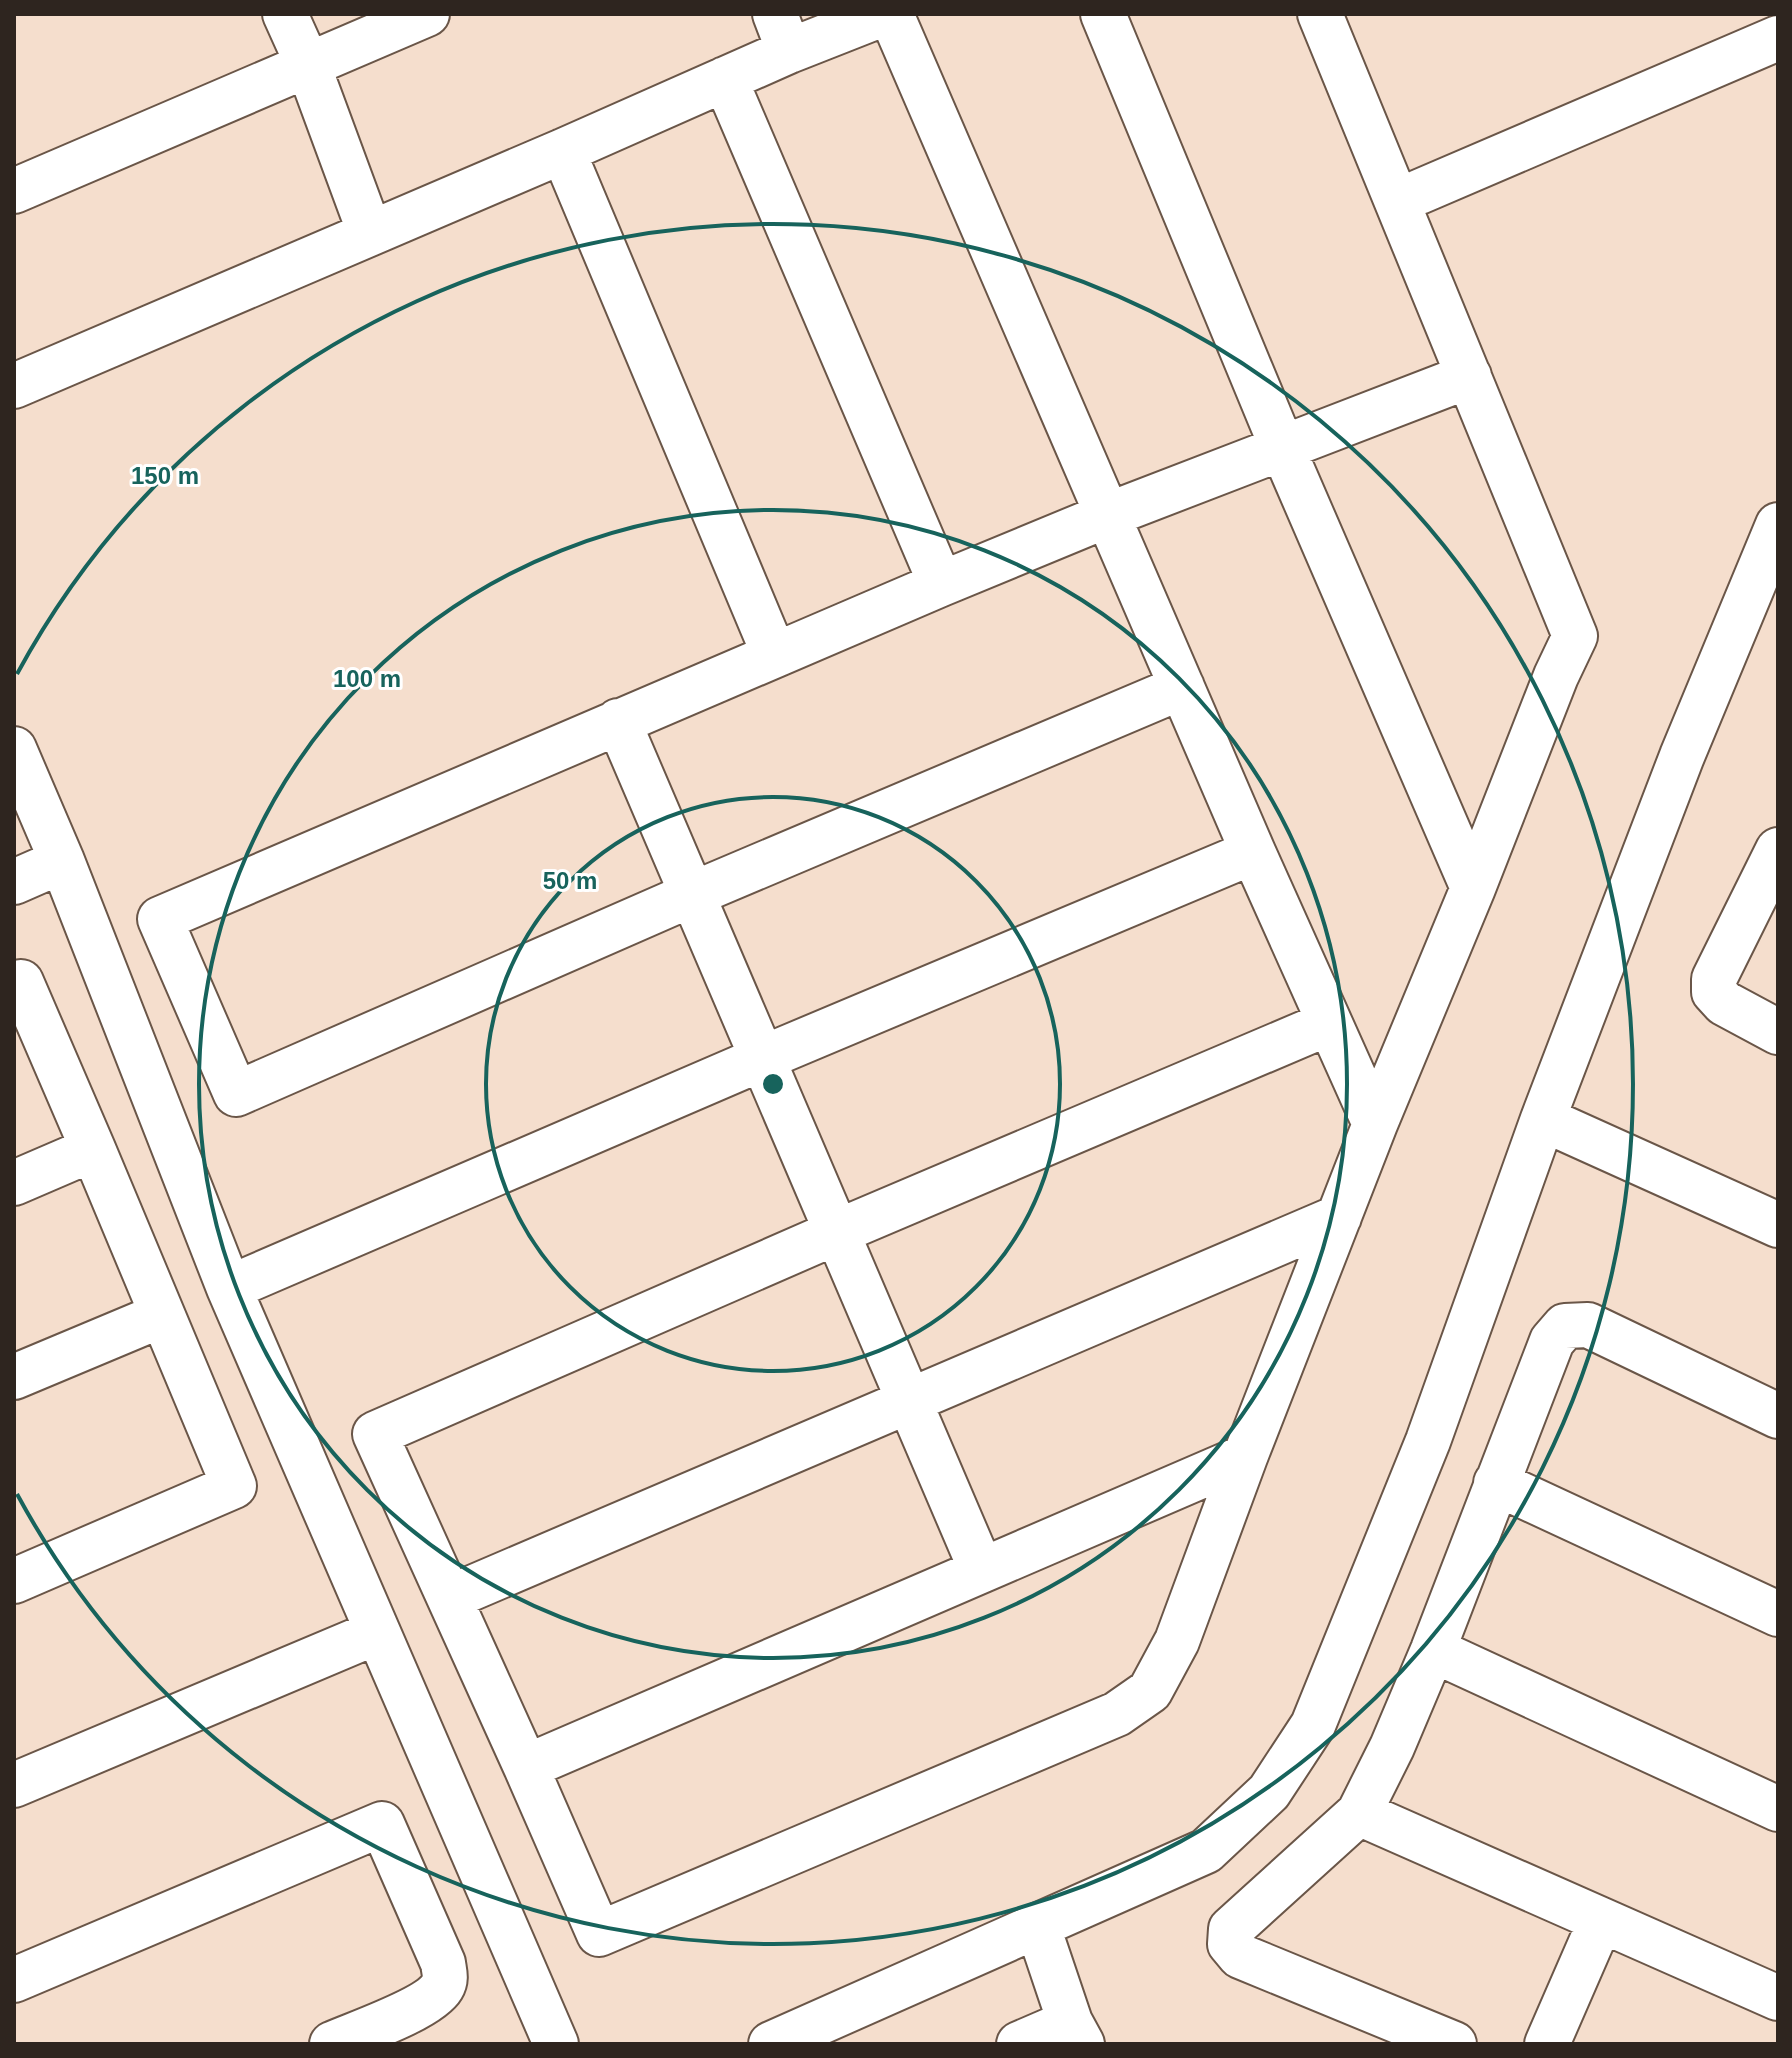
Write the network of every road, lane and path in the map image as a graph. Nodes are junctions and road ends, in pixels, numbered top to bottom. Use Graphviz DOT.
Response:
graph roads {
  1 [pos="285,14"];
  2 [pos="427,14"];
  3 [pos="883,14"];
  4 [pos="891,14"];
  5 [pos="1103,14"];
  6 [pos="1320,14"];
  7 [pos="782,33"];
  8 [pos="1778,38"];
  9 [pos="308,65"];
  10 [pos="725,79"];
  11 [pos="563,151"];
  12 [pos="14,191"];
  13 [pos="1419,192"];
  14 [pos="370,233"];
  15 [pos="1469,376"];
  16 [pos="14,386"];
  17 [pos="1283,449"];
  18 [pos="1108,515"];
  19 [pos="1778,525"];
  20 [pos="941,584"];
  21 [pos="774,654"];
  22 [pos="1182,687"];
  23 [pos="618,721"];
  24 [pos="14,749"];
  25 [pos="1778,850"];
  26 [pos="1253,852"];
  27 [pos="62,861"];
  28 [pos="14,882"];
  29 [pos="1473,888"];
  30 [pos="693,894"];
  31 [pos="18,983"];
  32 [pos="1329,1023"];
  33 [pos="1778,1032"];
  34 [pos="763,1058"];
  35 [pos="1543,1119"];
  36 [pos="1375,1124"];
  37 [pos="93,1149"];
  38 [pos="14,1183"];
  39 [pos="1339,1217"];
  40 [pos="1778,1225"];
  41 [pos="837,1232"];
  42 [pos="229,1288"];
  43 [pos="162,1315"];
  44 [pos="14,1377"];
  45 [pos="908,1402"];
  46 [pos="1778,1416"];
  47 [pos="1245,1457"];
  48 [pos="1496,1483"];
  49 [pos="981,1569"];
  50 [pos="14,1581"];
  51 [pos="451,1597"];
  52 [pos="1778,1614"];
  53 [pos="377,1632"];
  54 [pos="1433,1650"];
  55 [pos="526,1767"];
  56 [pos="14,1785"];
  57 [pos="1778,1809"];
  58 [pos="1359,1813"];
  59 [pos="1601,1920"];
  60 [pos="1038,1927"];
  61 [pos="14,1980"];
  62 [pos="1778,1998"];
  63 [pos="1076,2033"];
  64 [pos="332,2044"];
  65 [pos="556,2044"];
  66 [pos="771,2044"];
  67 [pos="1019,2044"];
  68 [pos="1454,2044"];
  69 [pos="1547,2044"];
  1 -- 9 [label="street"];
  2 -- 9 [label="street"];
  3 -- 7 [label="street"];
  4 -- 18 [label="street"];
  5 -- 17 [label="street"];
  6 -- 15 [label="street"];
  7 -- 10 [label="street"];
  8 -- 13 [label="street"];
  9 -- 12 [label="street"];
  9 -- 14 [label="street"];
  10 -- 11 [label="street"];
  10 -- 20 [label="street"];
  11 -- 14 [label="street"];
  11 -- 21 [label="street"];
  14 -- 16 [label="street"];
  15 -- 17 [label="street"];
  15 -- 29 [label="street"];
  17 -- 18 [label="street"];
  17 -- 29 [label="street"];
  18 -- 20 [label="street"];
  18 -- 22 [label="street"];
  19 -- 35 [label="street"];
  20 -- 21 [label="street"];
  21 -- 23 [label="street"];
  22 -- 26 [label="street"];
  22 -- 30 [label="street"];
  23 -- 30 [label="street"];
  23 -- 30 [label="street"];
  24 -- 27 [label="street"];
  25 -- 33 [label="street"];
  26 -- 32 [label="street"];
  26 -- 34 [label="street"];
  27 -- 28 [label="street"];
  27 -- 42 [label="street"];
  29 -- 36 [label="street"];
  30 -- 34 [label="street"];
  31 -- 37 [label="street"];
  32 -- 36 [label="street"];
  32 -- 41 [label="street"];
  34 -- 41 [label="street"];
  34 -- 42 [label="street"];
  35 -- 40 [label="street"];
  35 -- 60 [label="street"];
  36 -- 39 [label="street"];
  37 -- 38 [label="street"];
  37 -- 43 [label="street"];
  39 -- 45 [label="street"];
  39 -- 47 [label="street"];
  41 -- 45 [label="street"];
  41 -- 51 [label="street"];
  42 -- 53 [label="street"];
  43 -- 44 [label="street"];
  43 -- 50 [label="street"];
  45 -- 49 [label="street"];
  45 -- 51 [label="street"];
  46 -- 48 [label="street"];
  47 -- 49 [label="street"];
  47 -- 55 [label="street"];
  48 -- 52 [label="street"];
  48 -- 54 [label="street"];
  49 -- 55 [label="street"];
  51 -- 55 [label="street"];
  53 -- 56 [label="street"];
  53 -- 65 [label="street"];
  54 -- 57 [label="street"];
  54 -- 58 [label="street"];
  58 -- 59 [label="street"];
  58 -- 68 [label="street"];
  59 -- 62 [label="street"];
  59 -- 69 [label="street"];
  60 -- 63 [label="street"];
  60 -- 66 [label="street"];
  61 -- 64 [label="street"];
  63 -- 67 [label="street"];
}
